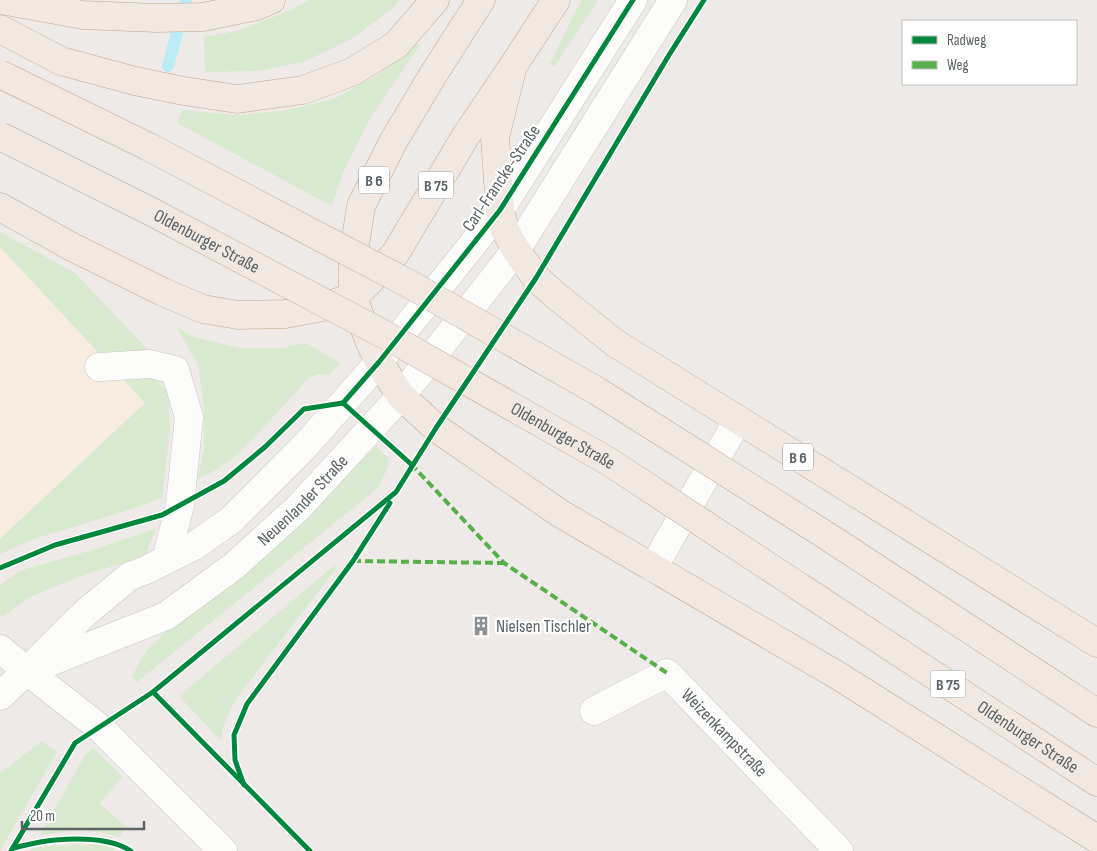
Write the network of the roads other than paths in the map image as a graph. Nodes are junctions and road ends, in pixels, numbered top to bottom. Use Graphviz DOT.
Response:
graph roads {
  1 [pos="1,0"];
  2 [pos="271,0"];
  3 [pos="435,0"];
  4 [pos="481,0"];
  5 [pos="556,0"];
  6 [pos="633,0"];
  7 [pos="672,0"];
  8 [pos="0,29"];
  9 [pos="513,66"];
  10 [pos="0,74"];
  11 [pos="0,136"];
  12 [pos="0,207"];
  13 [pos="500,210"];
  14 [pos="516,250"];
  15 [pos="353,297"];
  16 [pos="379,362"];
  17 [pos="99,367"];
  18 [pos="401,396"];
  19 [pos="738,420"];
  20 [pos="166,560"];
  21 [pos="653,568"];
  22 [pos="1097,643"];
  23 [pos="0,649"];
  24 [pos="27,671"];
  25 [pos="0,696"];
  26 [pos="594,711"];
  27 [pos="1097,713"];
  28 [pos="1097,782"];
  29 [pos="1097,839"];
  30 [pos="223,851"];
  31 [pos="840,851"];
  1 -- 2 [label="highway"];
  3 -- 8 [label="highway"];
  4 -- 15 [label="highway, B 6"];
  5 -- 9 [label="highway"];
  6 -- 13 [label="street, Carl-Francke-Straße"];
  7 -- 14 [label="street"];
  9 -- 13 [label="highway, B 6"];
  9 -- 15 [label="highway, B 75"];
  10 -- 27 [label="highway, bridge"];
  11 -- 28 [label="highway, Oldenburger Straße / B 75, bridge"];
  12 -- 15 [label="highway"];
  13 -- 14 [label="highway, B 6"];
  13 -- 16 [label="street, Carl-Francke-Straße"];
  14 -- 18 [label="street, Neuenlander Straße"];
  14 -- 19 [label="highway, B 6"];
  15 -- 16 [label="highway, B 6"];
  16 -- 18 [label="highway, B 6"];
  16 -- 20 [label="street, Neuenlander Straße"];
  17 -- 20 [label="street"];
  18 -- 21 [label="highway, B 6"];
  18 -- 24 [label="street, Neuenlander Straße"];
  19 -- 21 [label="street"];
  19 -- 22 [label="highway, B 6"];
  20 -- 24 [label="street, Neuenlander Straße"];
  21 -- 29 [label="highway, B 6"];
  23 -- 24 [label="street"];
  24 -- 25 [label="street, Neuenlander Straße"];
  24 -- 30 [label="street"];
  26 -- 31 [label="street, Weizenkampstraße"];
}
